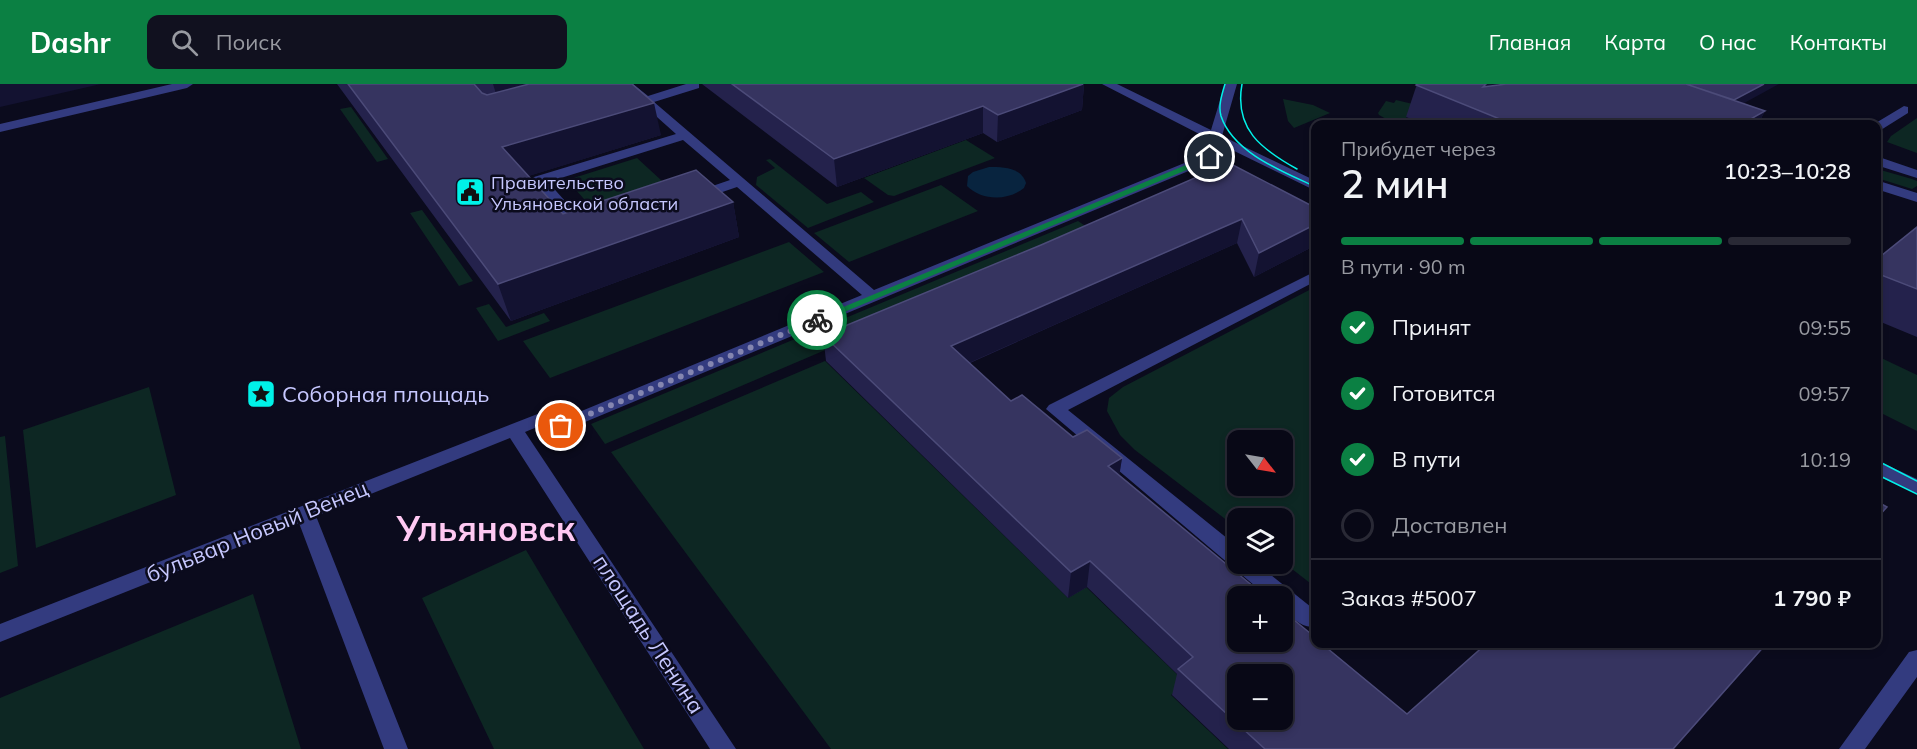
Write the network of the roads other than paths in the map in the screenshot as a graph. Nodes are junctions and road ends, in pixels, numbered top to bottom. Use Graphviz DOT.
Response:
graph roads {
  1 [pos="187,84"];
  2 [pos="692,84"];
  3 [pos="1108,84"];
  4 [pos="1231,84"];
  5 [pos="623,86"];
  6 [pos="645,101"];
  7 [pos="1904,110"];
  8 [pos="1881,126"];
  9 [pos="0,128"];
  10 [pos="685,135"];
  11 [pos="1216,139"];
  12 [pos="1881,162"];
  13 [pos="1917,174"];
  14 [pos="738,182"];
  15 [pos="1311,185"];
  16 [pos="1881,186"];
  17 [pos="1917,198"];
  18 [pos="684,200"];
  19 [pos="598,229"];
  20 [pos="1311,278"];
  21 [pos="873,297"];
  22 [pos="514,429"];
  23 [pos="1881,469"];
  24 [pos="1917,487"];
  25 [pos="305,513"];
  26 [pos="1227,550"];
  27 [pos="1255,574"];
  28 [pos="1311,618"];
  29 [pos="0,633"];
  30 [pos="1917,659"];
  31 [pos="396,749"];
  32 [pos="724,749"];
  33 [pos="1851,749"];
  1 -- 9 [label="street"];
  2 -- 6 [label="street"];
  3 -- 11 [label="street"];
  4 -- 11 [label="street"];
  5 -- 6 [label="street"];
  6 -- 10 [label="street"];
  7 -- 8 [label="street"];
  10 -- 14 [label="street"];
  10 -- 19 [label="street"];
  11 -- 15 [label="street"];
  11 -- 21 [label="street"];
  12 -- 13 [label="street"];
  14 -- 18 [label="street"];
  14 -- 21 [label="street"];
  16 -- 17 [label="street"];
  20 -- 26 [label="street"];
  21 -- 22 [label="street, бульвар Новый Венец"];
  22 -- 25 [label="street, бульвар Новый Венец"];
  22 -- 32 [label="street, площадь Ленина"];
  23 -- 24 [label="street"];
  25 -- 29 [label="street, бульвар Новый Венец"];
  25 -- 31 [label="street"];
  27 -- 28 [label="street"];
  30 -- 33 [label="street"];
}
